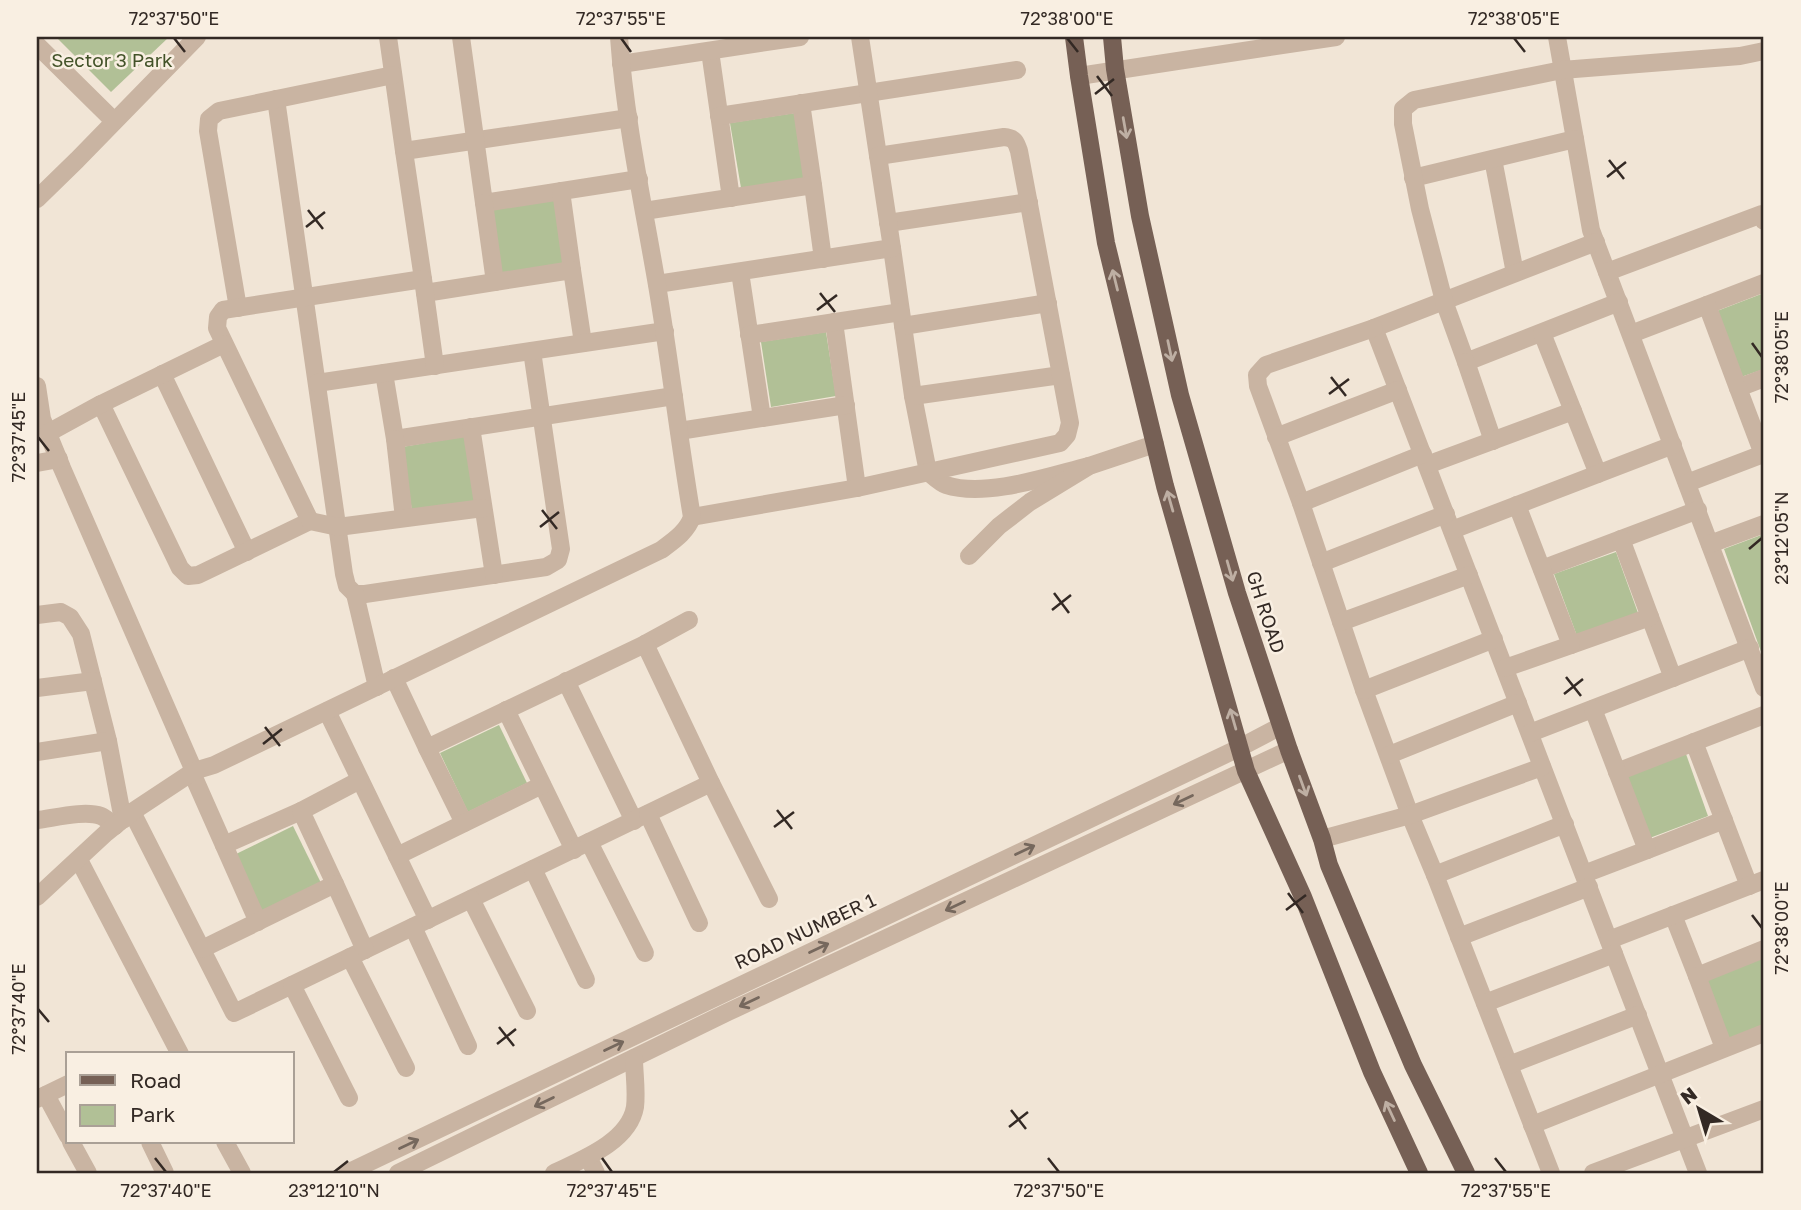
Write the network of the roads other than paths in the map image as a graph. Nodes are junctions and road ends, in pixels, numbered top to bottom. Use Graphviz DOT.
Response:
graph roads {
  1 [pos="197,37"];
  2 [pos="388,37"];
  3 [pos="461,37"];
  4 [pos="618,37"];
  5 [pos="800,37"];
  6 [pos="860,37"];
  7 [pos="1074,37"];
  8 [pos="1112,37"];
  9 [pos="1336,37"];
  10 [pos="1557,37"];
  11 [pos="750,41"];
  12 [pos="37,45"];
  13 [pos="710,51"];
  14 [pos="1764,51"];
  15 [pos="621,64"];
  16 [pos="1115,69"];
  17 [pos="1017,70"];
  18 [pos="1562,70"];
  19 [pos="393,75"];
  20 [pos="1079,76"];
  21 [pos="869,93"];
  22 [pos="276,99"];
  23 [pos="801,103"];
  24 [pos="719,116"];
  25 [pos="629,118"];
  26 [pos="114,121"];
  27 [pos="1575,139"];
  28 [pos="475,141"];
  29 [pos="404,151"];
  30 [pos="878,156"];
  31 [pos="1493,159"];
  32 [pos="1413,178"];
  33 [pos="639,179"];
  34 [pos="813,185"];
  35 [pos="561,191"];
  36 [pos="732,198"];
  37 [pos="37,199"];
  38 [pos="1029,202"];
  39 [pos="484,203"];
  40 [pos="644,211"];
  41 [pos="1763,216"];
  42 [pos="888,223"];
  43 [pos="1596,242"];
  44 [pos="892,248"];
  45 [pos="824,259"];
  46 [pos="572,270"];
  47 [pos="740,272"];
  48 [pos="1607,272"];
  49 [pos="1515,274"];
  50 [pos="495,282"];
  51 [pos="1764,283"];
  52 [pos="657,284"];
  53 [pos="424,286"];
  54 [pos="305,297"];
  55 [pos="1444,301"];
  56 [pos="1619,302"];
  57 [pos="1048,303"];
  58 [pos="1707,305"];
  59 [pos="238,308"];
  60 [pos="902,319"];
  61 [pos="834,322"];
  62 [pos="1374,328"];
  63 [pos="664,331"];
  64 [pos="1542,333"];
  65 [pos="1631,334"];
  66 [pos="749,335"];
  67 [pos="583,343"];
  68 [pos="224,344"];
  69 [pos="532,351"];
  70 [pos="1466,362"];
  71 [pos="435,366"];
  72 [pos="384,373"];
  73 [pos="162,374"];
  74 [pos="1061,376"];
  75 [pos="1764,378"];
  76 [pos="317,383"];
  77 [pos="1738,387"];
  78 [pos="1398,390"];
  79 [pos="37,394"];
  80 [pos="674,396"];
  81 [pos="914,396"];
  82 [pos="101,404"];
  83 [pos="846,405"];
  84 [pos="1573,411"];
  85 [pos="541,416"];
  86 [pos="762,418"];
  87 [pos="471,427"];
  88 [pos="679,431"];
  89 [pos="48,432"];
  90 [pos="1276,437"];
  91 [pos="395,439"];
  92 [pos="1493,441"];
  93 [pos="1155,444"];
  94 [pos="1673,444"];
  95 [pos="1764,454"];
  96 [pos="59,459"];
  97 [pos="1425,460"];
  98 [pos="37,463"];
  99 [pos="1089,466"];
  100 [pos="928,472"];
  101 [pos="1598,474"];
  102 [pos="1687,483"];
  103 [pos="857,488"];
  104 [pos="1301,503"];
  105 [pos="1517,505"];
  106 [pos="484,508"];
  107 [pos="1698,510"];
  108 [pos="692,517"];
  109 [pos="404,518"];
  110 [pos="310,521"];
  111 [pos="1449,522"];
  112 [pos="1764,524"];
  113 [pos="338,527"];
  114 [pos="1621,539"];
  115 [pos="1710,544"];
  116 [pos="247,552"];
  117 [pos="969,556"];
  118 [pos="1321,563"];
  119 [pos="1542,569"];
  120 [pos="494,575"];
  121 [pos="1469,575"];
  122 [pos="355,594"];
  123 [pos="37,615"];
  124 [pos="1650,617"];
  125 [pos="689,620"];
  126 [pos="1340,622"];
  127 [pos="1494,639"];
  128 [pos="645,644"];
  129 [pos="1571,645"];
  130 [pos="1749,648"];
  131 [pos="1505,668"];
  132 [pos="394,678"];
  133 [pos="1672,678"];
  134 [pos="93,681"];
  135 [pos="566,681"];
  136 [pos="377,687"];
  137 [pos="37,688"];
  138 [pos="1764,688"];
  139 [pos="1364,690"];
  140 [pos="1518,703"];
  141 [pos="1593,709"];
  142 [pos="506,710"];
  143 [pos="327,711"];
  144 [pos="1764,715"];
  145 [pos="1281,726"];
  146 [pos="1530,733"];
  147 [pos="108,741"];
  148 [pos="1694,742"];
  149 [pos="1241,747"];
  150 [pos="427,748"];
  151 [pos="1289,750"];
  152 [pos="37,752"];
  153 [pos="1389,755"];
  154 [pos="1542,767"];
  155 [pos="1246,771"];
  156 [pos="193,772"];
  157 [pos="1617,772"];
  158 [pos="360,780"];
  159 [pos="711,783"];
  160 [pos="542,785"];
  161 [pos="301,811"];
  162 [pos="1410,816"];
  163 [pos="641,817"];
  164 [pos="123,819"];
  165 [pos="37,820"];
  166 [pos="1724,820"];
  167 [pos="464,823"];
  168 [pos="1565,824"];
  169 [pos="1322,839"];
  170 [pos="224,845"];
  171 [pos="581,846"];
  172 [pos="1647,850"];
  173 [pos="397,856"];
  174 [pos="79,860"];
  175 [pos="533,869"];
  176 [pos="1435,875"];
  177 [pos="1586,881"];
  178 [pos="1757,883"];
  179 [pos="335,884"];
  180 [pos="37,897"];
  181 [pos="471,899"];
  182 [pos="769,899"];
  183 [pos="1673,915"];
  184 [pos="258,922"];
  185 [pos="420,923"];
  186 [pos="699,923"];
  187 [pos="1459,937"];
  188 [pos="1612,947"];
  189 [pos="202,949"];
  190 [pos="1764,949"];
  191 [pos="358,953"];
  192 [pos="645,953"];
  193 [pos="1697,976"];
  194 [pos="586,980"];
  195 [pos="292,985"];
  196 [pos="1485,1003"];
  197 [pos="527,1011"];
  198 [pos="1638,1015"];
  199 [pos="1764,1033"];
  200 [pos="468,1046"];
  201 [pos="1724,1048"];
  202 [pos="179,1052"];
  203 [pos="634,1058"];
  204 [pos="1508,1065"];
  205 [pos="406,1068"];
  206 [pos="1660,1073"];
  207 [pos="66,1085"];
  208 [pos="42,1097"];
  209 [pos="349,1098"];
  210 [pos="1764,1109"];
  211 [pos="1532,1125"];
  212 [pos="66,1133"];
  213 [pos="1685,1140"];
  214 [pos="72,1144"];
  215 [pos="151,1144"];
  216 [pos="226,1144"];
  217 [pos="592,1165"];
  218 [pos="88,1173"];
  219 [pos="165,1173"];
  220 [pos="242,1173"];
  221 [pos="347,1173"];
  222 [pos="398,1173"];
  223 [pos="554,1173"];
  224 [pos="1419,1173"];
  225 [pos="1465,1173"];
  226 [pos="1551,1173"];
  227 [pos="1593,1173"];
  228 [pos="1698,1173"];
  1 -- 26 [label="street"];
  2 -- 19 [label="street"];
  3 -- 28 [label="street"];
  4 -- 15 [label="street"];
  5 -- 11 [label="street"];
  6 -- 21 [label="street"];
  7 -- 20 [label="main road"];
  8 -- 16 [label="main road, GH ROAD"];
  9 -- 16 [label="street"];
  10 -- 18 [label="street"];
  11 -- 13 [label="street"];
  12 -- 26 [label="street"];
  13 -- 15 [label="street"];
  13 -- 24 [label="street"];
  14 -- 18 [label="street"];
  15 -- 25 [label="street"];
  16 -- 20 [label="street"];
  16 -- 145 [label="main road, GH ROAD, one-way"];
  17 -- 21 [label="street"];
  18 -- 27 [label="street"];
  18 -- 32 [label="street"];
  19 -- 22 [label="street"];
  19 -- 29 [label="street"];
  93 -- 20 [label="main road, one-way"];
  21 -- 23 [label="street"];
  21 -- 30 [label="street"];
  22 -- 54 [label="street"];
  22 -- 59 [label="street"];
  23 -- 24 [label="street"];
  23 -- 34 [label="street"];
  24 -- 36 [label="street"];
  25 -- 28 [label="street"];
  25 -- 33 [label="street"];
  26 -- 37 [label="street"];
  27 -- 31 [label="street"];
  27 -- 43 [label="street"];
  28 -- 29 [label="street"];
  28 -- 39 [label="street"];
  29 -- 53 [label="street"];
  30 -- 38 [label="street"];
  30 -- 42 [label="street"];
  31 -- 32 [label="street"];
  31 -- 49 [label="street"];
  32 -- 55 [label="street"];
  33 -- 35 [label="street"];
  33 -- 40 [label="street"];
  34 -- 36 [label="street"];
  34 -- 45 [label="street"];
  35 -- 39 [label="street"];
  35 -- 46 [label="street"];
  36 -- 40 [label="street"];
  38 -- 42 [label="street"];
  38 -- 57 [label="street"];
  39 -- 50 [label="street"];
  40 -- 52 [label="street"];
  41 -- 48 [label="street"];
  42 -- 44 [label="street"];
  43 -- 48 [label="street"];
  43 -- 49 [label="street"];
  44 -- 45 [label="street"];
  44 -- 60 [label="street"];
  45 -- 47 [label="street"];
  46 -- 50 [label="street"];
  46 -- 67 [label="street"];
  47 -- 52 [label="street"];
  47 -- 66 [label="street"];
  48 -- 56 [label="street"];
  49 -- 55 [label="street"];
  50 -- 53 [label="street"];
  51 -- 58 [label="street"];
  52 -- 63 [label="street"];
  53 -- 54 [label="street"];
  53 -- 71 [label="street"];
  54 -- 59 [label="street"];
  54 -- 76 [label="street"];
  55 -- 62 [label="street"];
  55 -- 70 [label="street"];
  56 -- 64 [label="street"];
  56 -- 65 [label="street"];
  57 -- 60 [label="street"];
  57 -- 74 [label="street"];
  58 -- 65 [label="street"];
  58 -- 77 [label="street"];
  59 -- 68 [label="street"];
  60 -- 61 [label="street"];
  60 -- 81 [label="street"];
  61 -- 66 [label="street"];
  61 -- 83 [label="street"];
  62 -- 78 [label="street"];
  62 -- 90 [label="street"];
  63 -- 67 [label="street"];
  63 -- 80 [label="street"];
  64 -- 70 [label="street"];
  64 -- 84 [label="street"];
  65 -- 94 [label="street"];
  66 -- 86 [label="street"];
  67 -- 69 [label="street"];
  68 -- 73 [label="street"];
  68 -- 110 [label="street"];
  69 -- 71 [label="street"];
  69 -- 85 [label="street"];
  70 -- 92 [label="street"];
  71 -- 72 [label="street"];
  72 -- 76 [label="street"];
  72 -- 91 [label="street"];
  73 -- 82 [label="street"];
  73 -- 116 [label="street"];
  74 -- 81 [label="street"];
  74 -- 100 [label="street"];
  75 -- 77 [label="street"];
  76 -- 113 [label="street"];
  77 -- 95 [label="street"];
  78 -- 90 [label="street"];
  78 -- 97 [label="street"];
  79 -- 89 [label="street"];
  80 -- 85 [label="street"];
  80 -- 88 [label="street"];
  81 -- 100 [label="street"];
  82 -- 89 [label="street"];
  82 -- 116 [label="street"];
  83 -- 86 [label="street"];
  83 -- 103 [label="street"];
  84 -- 92 [label="street"];
  84 -- 101 [label="street"];
  85 -- 87 [label="street"];
  85 -- 120 [label="street"];
  86 -- 88 [label="street"];
  87 -- 91 [label="street"];
  87 -- 106 [label="street"];
  88 -- 108 [label="street"];
  89 -- 96 [label="street"];
  90 -- 104 [label="street"];
  91 -- 109 [label="street"];
  92 -- 97 [label="street"];
  93 -- 99 [label="street"];
  149 -- 93 [label="main road, one-way"];
  94 -- 101 [label="street"];
  94 -- 102 [label="street"];
  95 -- 102 [label="street"];
  96 -- 98 [label="street"];
  96 -- 156 [label="street"];
  97 -- 104 [label="street"];
  97 -- 111 [label="street"];
  99 -- 100 [label="street"];
  99 -- 117 [label="street"];
  100 -- 103 [label="street"];
  101 -- 105 [label="street"];
  102 -- 107 [label="street"];
  103 -- 108 [label="street"];
  104 -- 118 [label="street"];
  105 -- 111 [label="street"];
  105 -- 119 [label="street"];
  106 -- 109 [label="street"];
  106 -- 120 [label="street"];
  107 -- 114 [label="street"];
  107 -- 115 [label="street"];
  108 -- 132 [label="street"];
  109 -- 113 [label="street"];
  110 -- 113 [label="street"];
  110 -- 116 [label="street"];
  111 -- 118 [label="street"];
  111 -- 121 [label="street"];
  112 -- 115 [label="street"];
  113 -- 122 [label="street"];
  114 -- 119 [label="street"];
  114 -- 124 [label="street"];
  115 -- 130 [label="street"];
  118 -- 126 [label="street"];
  119 -- 129 [label="street"];
  120 -- 122 [label="street"];
  121 -- 126 [label="street"];
  121 -- 127 [label="street"];
  122 -- 136 [label="street"];
  123 -- 134 [label="street"];
  124 -- 129 [label="street"];
  124 -- 133 [label="street"];
  125 -- 128 [label="street"];
  126 -- 139 [label="street"];
  127 -- 131 [label="street"];
  127 -- 139 [label="street"];
  128 -- 135 [label="street"];
  128 -- 159 [label="street"];
  129 -- 131 [label="street"];
  130 -- 133 [label="street"];
  130 -- 138 [label="street"];
  131 -- 140 [label="street"];
  132 -- 136 [label="street"];
  132 -- 150 [label="street"];
  133 -- 141 [label="street"];
  134 -- 137 [label="street"];
  134 -- 147 [label="street"];
  135 -- 142 [label="street"];
  135 -- 163 [label="street"];
  136 -- 143 [label="street"];
  139 -- 153 [label="street"];
  140 -- 146 [label="street"];
  140 -- 153 [label="street"];
  141 -- 146 [label="street"];
  141 -- 157 [label="street"];
  142 -- 150 [label="street"];
  142 -- 160 [label="street"];
  143 -- 156 [label="street"];
  143 -- 158 [label="street"];
  144 -- 148 [label="street"];
  145 -- 149 [label="street, ROAD NUMBER 1"];
  145 -- 151 [label="main road, GH ROAD"];
  146 -- 154 [label="street"];
  147 -- 152 [label="street"];
  147 -- 164 [label="street"];
  148 -- 157 [label="street"];
  148 -- 166 [label="street"];
  149 -- 155 [label="main road"];
  221 -- 149 [label="street, ROAD NUMBER 1, one-way"];
  150 -- 167 [label="street"];
  151 -- 155 [label="street"];
  151 -- 169 [label="main road, GH ROAD, one-way"];
  153 -- 162 [label="street"];
  154 -- 162 [label="street"];
  154 -- 168 [label="street"];
  155 -- 203 [label="street, one-way"];
  224 -- 155 [label="main road, one-way"];
  156 -- 164 [label="street"];
  156 -- 170 [label="street"];
  157 -- 172 [label="street"];
  158 -- 161 [label="street"];
  158 -- 173 [label="street"];
  159 -- 163 [label="street"];
  159 -- 182 [label="street"];
  160 -- 167 [label="street"];
  160 -- 171 [label="street"];
  161 -- 170 [label="street"];
  161 -- 179 [label="street"];
  162 -- 169 [label="street"];
  162 -- 176 [label="street"];
  163 -- 171 [label="street"];
  163 -- 186 [label="street"];
  164 -- 165 [label="street"];
  164 -- 174 [label="street"];
  164 -- 189 [label="street"];
  166 -- 172 [label="street"];
  166 -- 178 [label="street"];
  167 -- 173 [label="street"];
  168 -- 176 [label="street"];
  168 -- 177 [label="street"];
  169 -- 225 [label="main road, GH ROAD"];
  170 -- 184 [label="street"];
  171 -- 175 [label="street"];
  171 -- 192 [label="street"];
  172 -- 177 [label="street"];
  173 -- 185 [label="street"];
  174 -- 180 [label="street"];
  174 -- 202 [label="street"];
  175 -- 181 [label="street"];
  175 -- 194 [label="street"];
  176 -- 187 [label="street"];
  177 -- 187 [label="street"];
  177 -- 188 [label="street"];
  178 -- 183 [label="street"];
  179 -- 184 [label="street"];
  179 -- 191 [label="street"];
  181 -- 185 [label="street"];
  181 -- 197 [label="street"];
  183 -- 188 [label="street"];
  183 -- 193 [label="street"];
  184 -- 189 [label="street"];
  185 -- 191 [label="street"];
  185 -- 200 [label="street"];
  187 -- 196 [label="street"];
  188 -- 196 [label="street"];
  188 -- 198 [label="street"];
  189 -- 195 [label="street"];
  190 -- 193 [label="street"];
  191 -- 195 [label="street"];
  191 -- 205 [label="street"];
  193 -- 201 [label="street"];
  195 -- 209 [label="street"];
  196 -- 204 [label="street"];
  198 -- 204 [label="street"];
  198 -- 206 [label="street"];
  199 -- 201 [label="street"];
  201 -- 206 [label="street"];
  203 -- 217 [label="street"];
  203 -- 222 [label="street, one-way"];
  204 -- 211 [label="street"];
  206 -- 211 [label="street"];
  206 -- 213 [label="street"];
  207 -- 208 [label="street"];
  208 -- 212 [label="street"];
  210 -- 213 [label="street"];
  211 -- 226 [label="street"];
  213 -- 227 [label="street"];
  213 -- 228 [label="street"];
  214 -- 218 [label="street"];
  215 -- 219 [label="street"];
  216 -- 220 [label="street"];
  217 -- 223 [label="street"];
}
